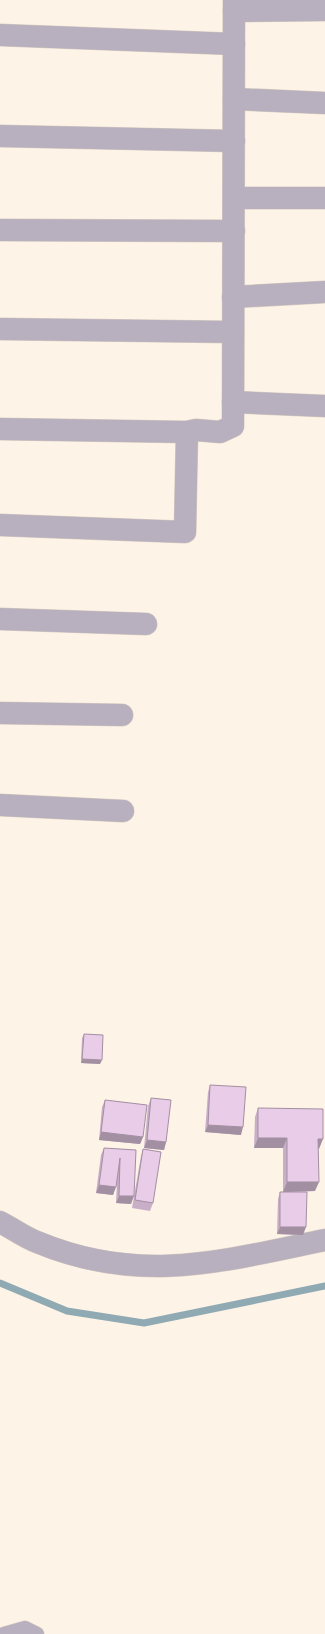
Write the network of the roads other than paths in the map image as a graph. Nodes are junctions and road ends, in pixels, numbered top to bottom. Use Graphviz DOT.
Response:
graph roads {
  1 [pos="234,5"];
  2 [pos="325,10"];
  3 [pos="0,35"];
  4 [pos="234,44"];
  5 [pos="234,99"];
  6 [pos="325,102"];
  7 [pos="0,136"];
  8 [pos="234,141"];
  9 [pos="234,198"];
  10 [pos="325,198"];
  11 [pos="0,230"];
  12 [pos="234,231"];
  13 [pos="325,292"];
  14 [pos="233,297"];
  15 [pos="0,329"];
  16 [pos="233,332"];
  17 [pos="233,402"];
  18 [pos="325,406"];
  19 [pos="0,429"];
  20 [pos="187,432"];
  21 [pos="0,525"];
  22 [pos="0,619"];
  23 [pos="146,624"];
  24 [pos="0,713"];
  25 [pos="122,715"];
  26 [pos="0,804"];
  27 [pos="123,811"];
  28 [pos="0,1222"];
  29 [pos="325,1240"];
  30 [pos="4,1634"];
  31 [pos="37,1634"];
  1 -- 2 [label="street"];
  1 -- 4 [label="street"];
  3 -- 4 [label="street"];
  4 -- 5 [label="street"];
  5 -- 6 [label="street"];
  5 -- 8 [label="street"];
  7 -- 8 [label="street"];
  8 -- 9 [label="street"];
  9 -- 10 [label="street"];
  9 -- 12 [label="street"];
  11 -- 12 [label="street"];
  12 -- 14 [label="street"];
  13 -- 14 [label="street"];
  14 -- 16 [label="street"];
  15 -- 16 [label="street"];
  16 -- 17 [label="street"];
  17 -- 18 [label="street"];
  17 -- 20 [label="street"];
  19 -- 20 [label="street"];
  20 -- 21 [label="street"];
  22 -- 23 [label="street"];
  24 -- 25 [label="street"];
  26 -- 27 [label="street"];
  28 -- 29 [label="street"];
  30 -- 31 [label="lane"];
}
